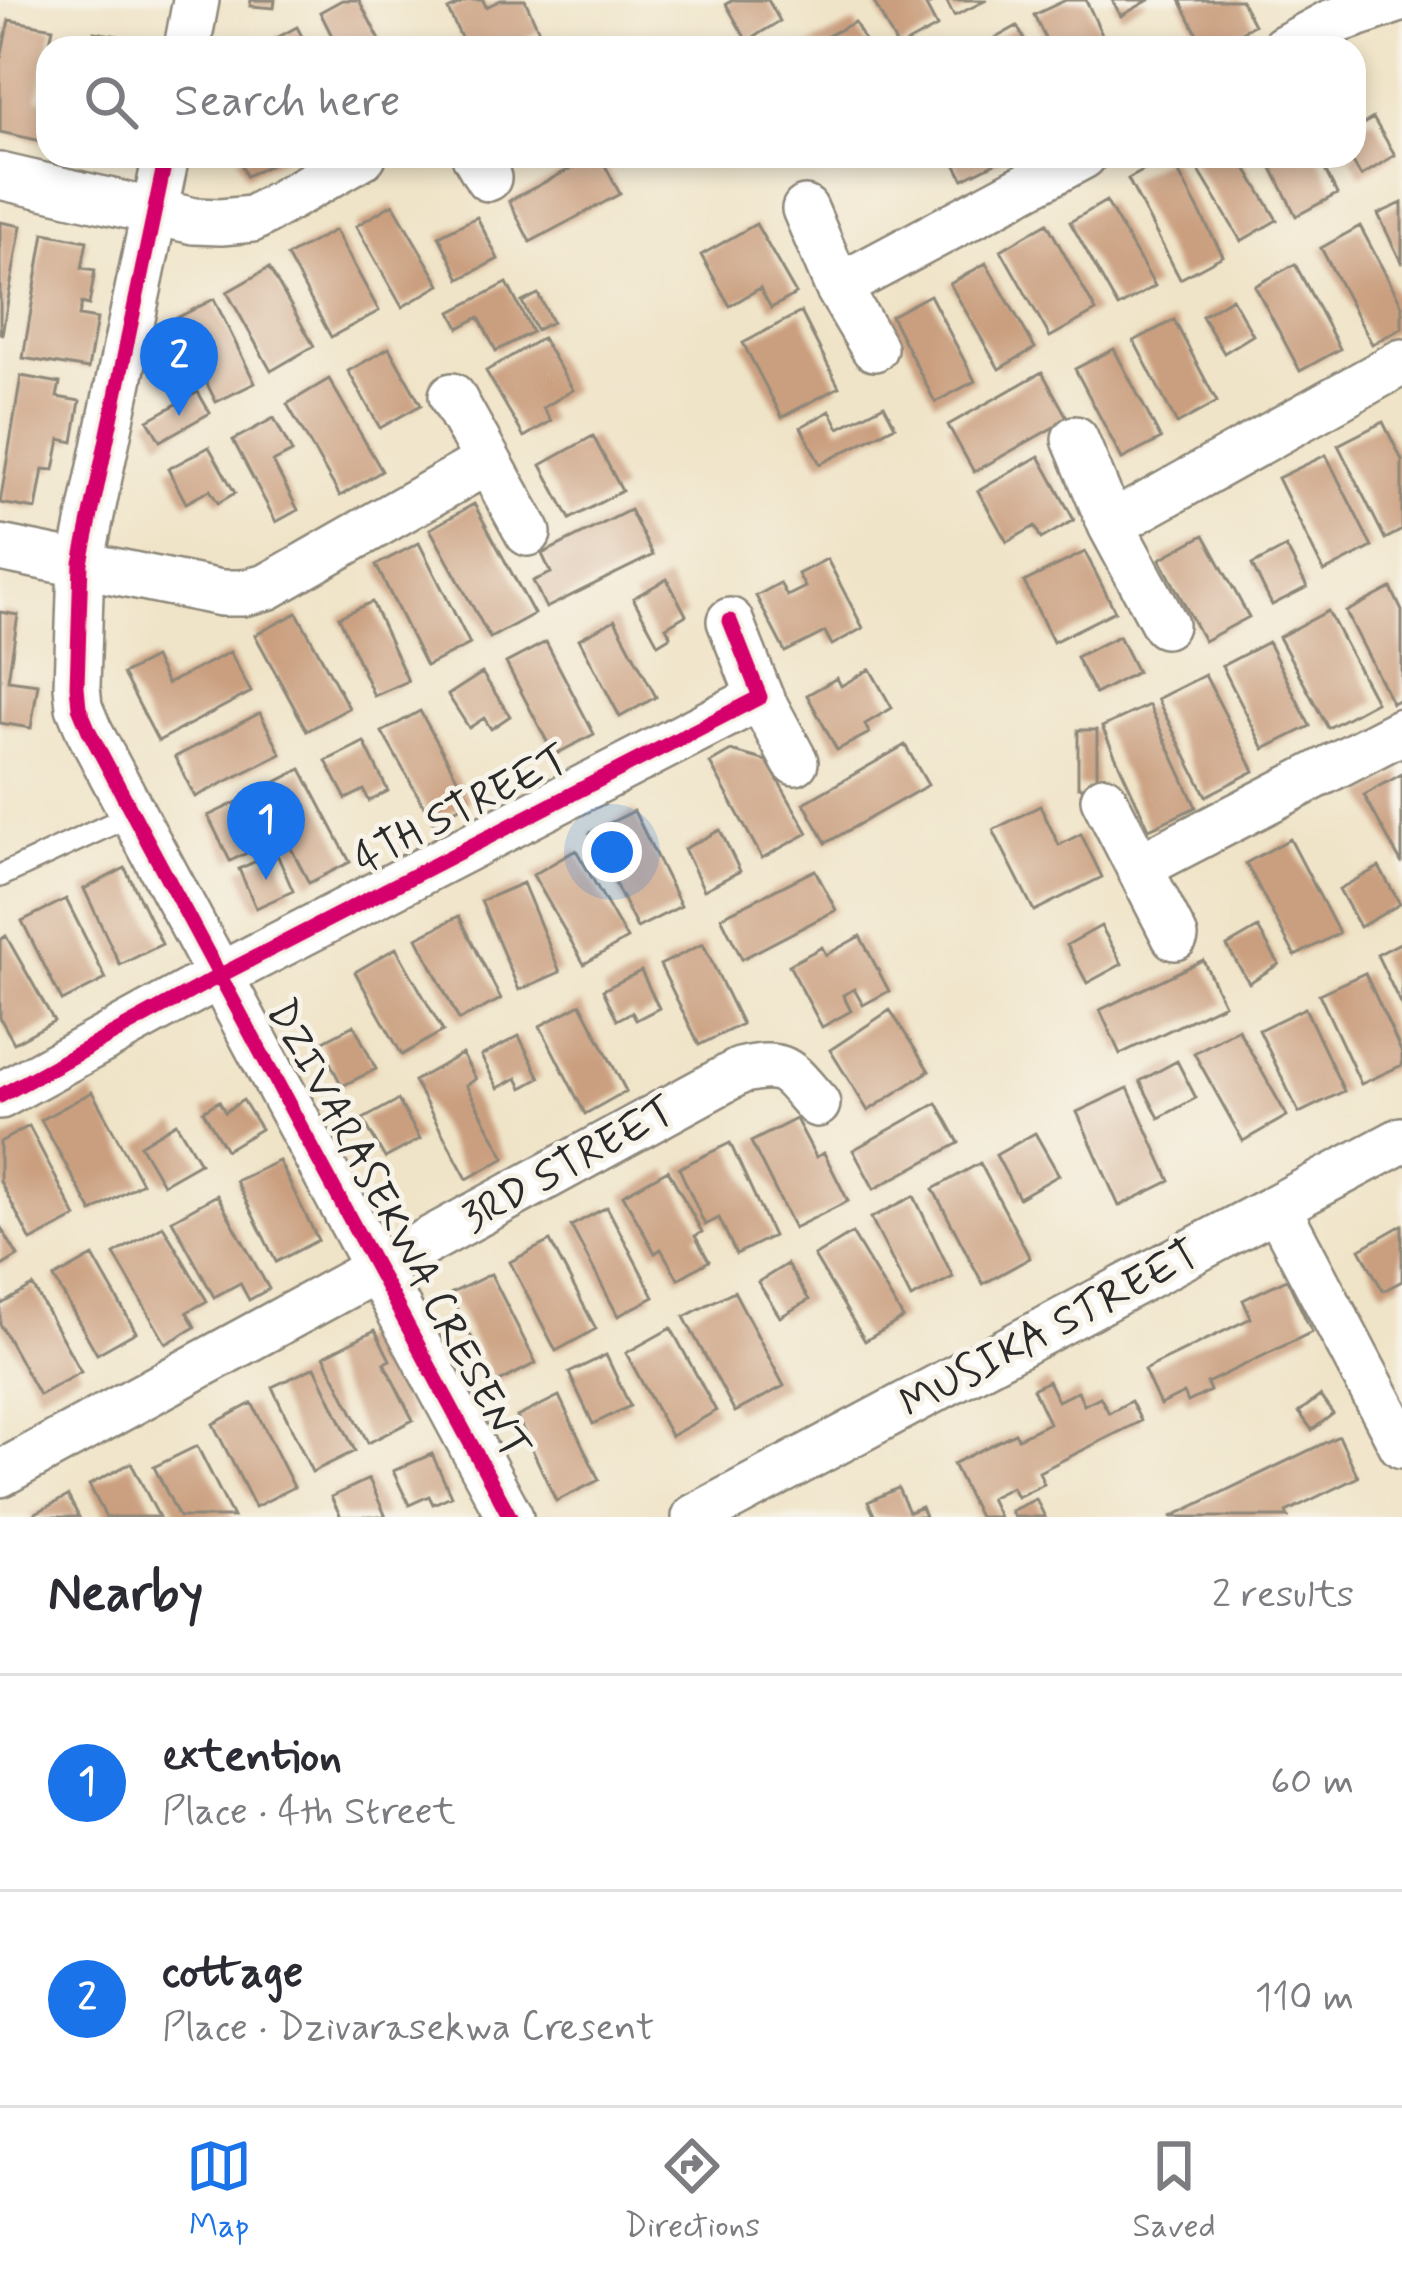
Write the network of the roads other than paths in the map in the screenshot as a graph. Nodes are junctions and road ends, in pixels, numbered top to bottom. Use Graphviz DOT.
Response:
graph roads {
  1 [pos="196,0"];
  2 [pos="1397,0"];
  3 [pos="189,36"];
  4 [pos="1306,36"];
  5 [pos="164,168"];
  6 [pos="342,168"];
  7 [pos="1061,168"];
  8 [pos="0,176"];
  9 [pos="805,209"];
  10 [pos="155,212"];
  11 [pos="838,287"];
  12 [pos="874,348"];
  13 [pos="1402,362"];
  14 [pos="452,396"];
  15 [pos="1075,439"];
  16 [pos="488,461"];
  17 [pos="1112,525"];
  18 [pos="528,533"];
  19 [pos="0,548"];
  20 [pos="81,563"];
  21 [pos="730,621"];
  22 [pos="1165,625"];
  23 [pos="760,697"];
  24 [pos="1402,731"];
  25 [pos="795,762"];
  26 [pos="1104,800"];
  27 [pos="133,814"];
  28 [pos="1141,866"];
  29 [pos="0,876"];
  30 [pos="1174,937"];
  31 [pos="219,976"];
  32 [pos="0,1096"];
  33 [pos="817,1104"];
  34 [pos="1402,1141"];
  35 [pos="1278,1209"];
  36 [pos="378,1270"];
  37 [pos="1402,1445"];
  38 [pos="0,1474"];
  39 [pos="764,1502"];
  40 [pos="510,1517"];
  41 [pos="695,1517"];
  1 -- 3 [label="street"];
  2 -- 4 [label="street"];
  5 -- 10 [label="street, DZIVARASEKWA CRESENT"];
  6 -- 10 [label="street"];
  7 -- 11 [label="street"];
  8 -- 10 [label="street"];
  9 -- 11 [label="street"];
  10 -- 20 [label="street, DZIVARASEKWA CRESENT"];
  11 -- 12 [label="street"];
  13 -- 17 [label="street"];
  14 -- 16 [label="street"];
  15 -- 17 [label="street"];
  16 -- 18 [label="street"];
  16 -- 20 [label="street"];
  17 -- 22 [label="street"];
  19 -- 20 [label="street"];
  20 -- 27 [label="street, DZIVARASEKWA CRESENT"];
  21 -- 23 [label="street"];
  23 -- 25 [label="street"];
  23 -- 31 [label="street, 4TH STREET"];
  24 -- 28 [label="street"];
  26 -- 28 [label="street"];
  27 -- 29 [label="lane"];
  27 -- 31 [label="street, DZIVARASEKWA CRESENT"];
  28 -- 30 [label="street"];
  31 -- 32 [label="street, 4TH STREET"];
  31 -- 36 [label="street, DZIVARASEKWA CRESENT"];
  33 -- 36 [label="street, 3RD STREET"];
  34 -- 35 [label="street, MUSIKA STREET"];
  35 -- 37 [label="street"];
  35 -- 39 [label="street, MUSIKA STREET"];
  36 -- 38 [label="street, 3RD STREET"];
  36 -- 40 [label="street, DZIVARASEKWA CRESENT"];
  39 -- 41 [label="street, MUSIKA STREET"];
}
